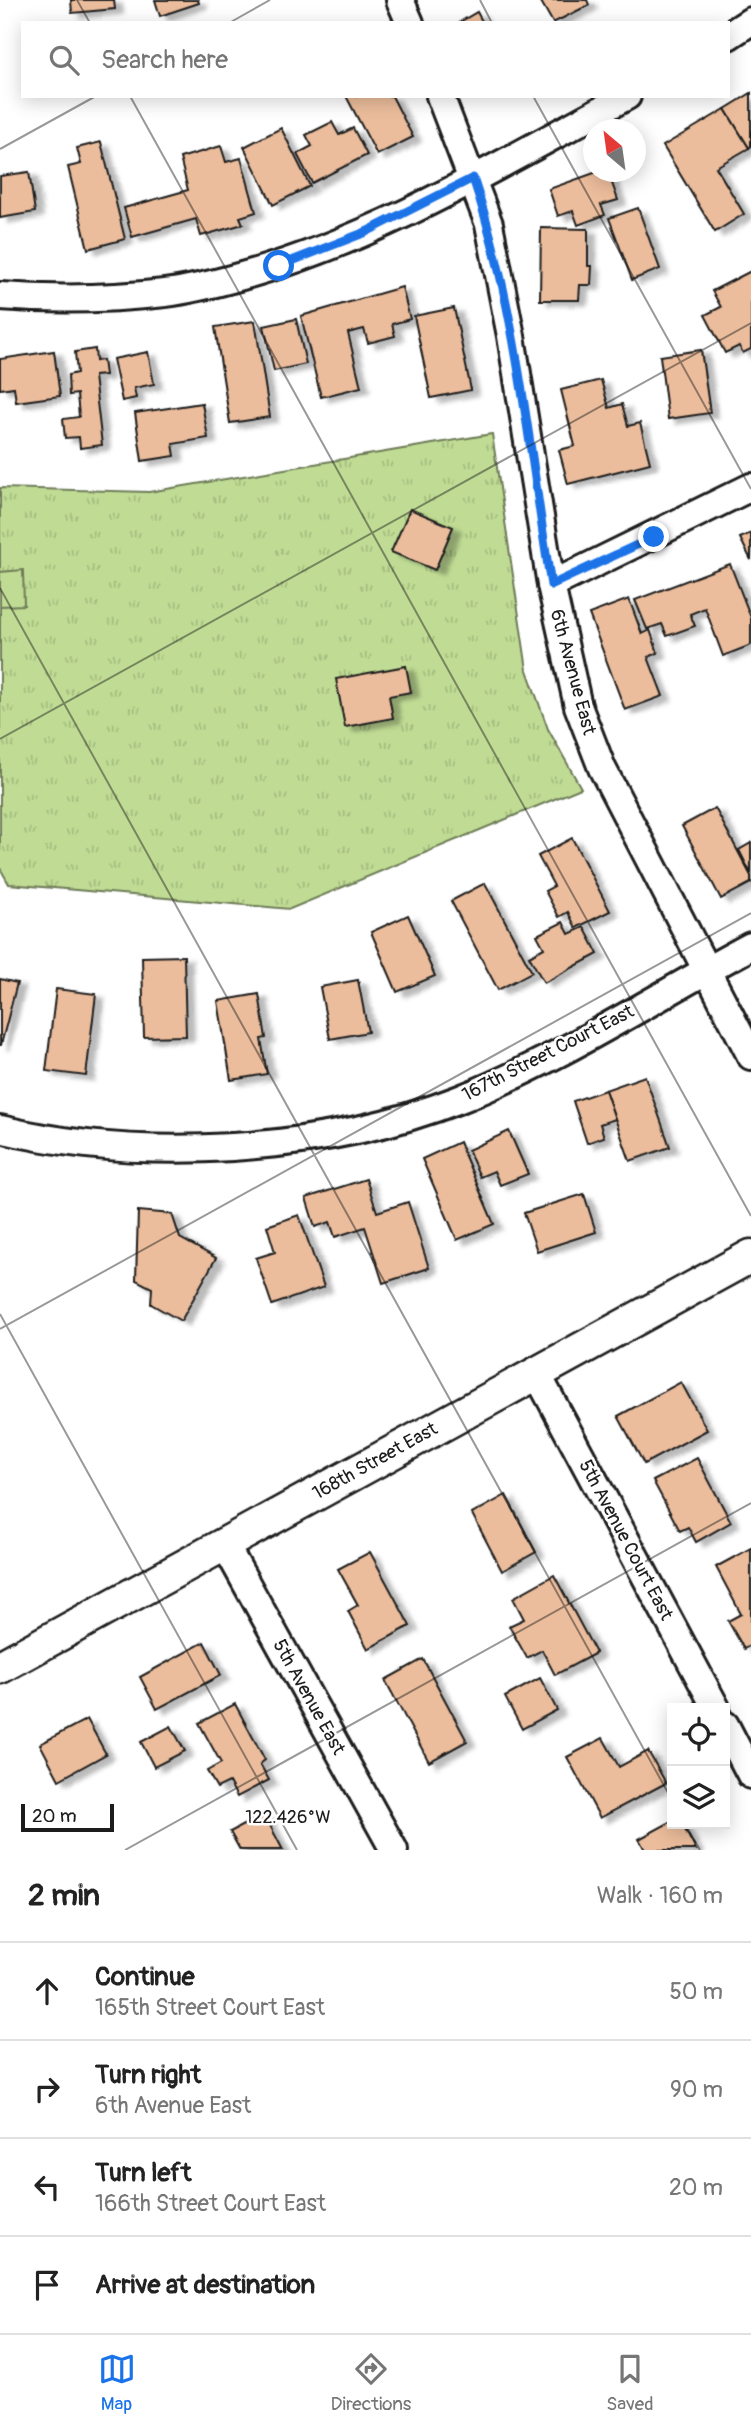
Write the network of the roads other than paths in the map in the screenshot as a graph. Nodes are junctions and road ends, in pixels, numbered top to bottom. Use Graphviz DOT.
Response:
graph roads {
  1 [pos="400,0"];
  2 [pos="409,21"];
  3 [pos="751,22"];
  4 [pos="730,35"];
  5 [pos="441,98"];
  6 [pos="623,98"];
  7 [pos="473,178"];
  8 [pos="0,296"];
  9 [pos="751,487"];
  10 [pos="551,585"];
  11 [pos="751,946"];
  12 [pos="707,969"];
  13 [pos="751,1056"];
  14 [pos="0,1129"];
  15 [pos="751,1256"];
  16 [pos="536,1372"];
  17 [pos="225,1545"];
  18 [pos="0,1667"];
  19 [pos="713,1703"];
  20 [pos="730,1734"];
  21 [pos="751,1774"];
  22 [pos="394,1850"];
  1 -- 2 [label="street"];
  3 -- 4 [label="street"];
  5 -- 7 [label="street, 6th Avenue East"];
  6 -- 7 [label="street"];
  7 -- 8 [label="street"];
  7 -- 10 [label="street, 6th Avenue East"];
  9 -- 10 [label="street"];
  10 -- 12 [label="street, 6th Avenue East"];
  11 -- 12 [label="street, 167th Street Court East"];
  12 -- 13 [label="street, 6th Avenue East"];
  12 -- 14 [label="street, 167th Street Court East"];
  15 -- 16 [label="street, 168th Street East"];
  16 -- 17 [label="street, 168th Street East"];
  16 -- 19 [label="street, 5th Avenue Court East"];
  17 -- 18 [label="street, 168th Street East"];
  17 -- 22 [label="street, 5th Avenue East"];
  20 -- 21 [label="street"];
}
